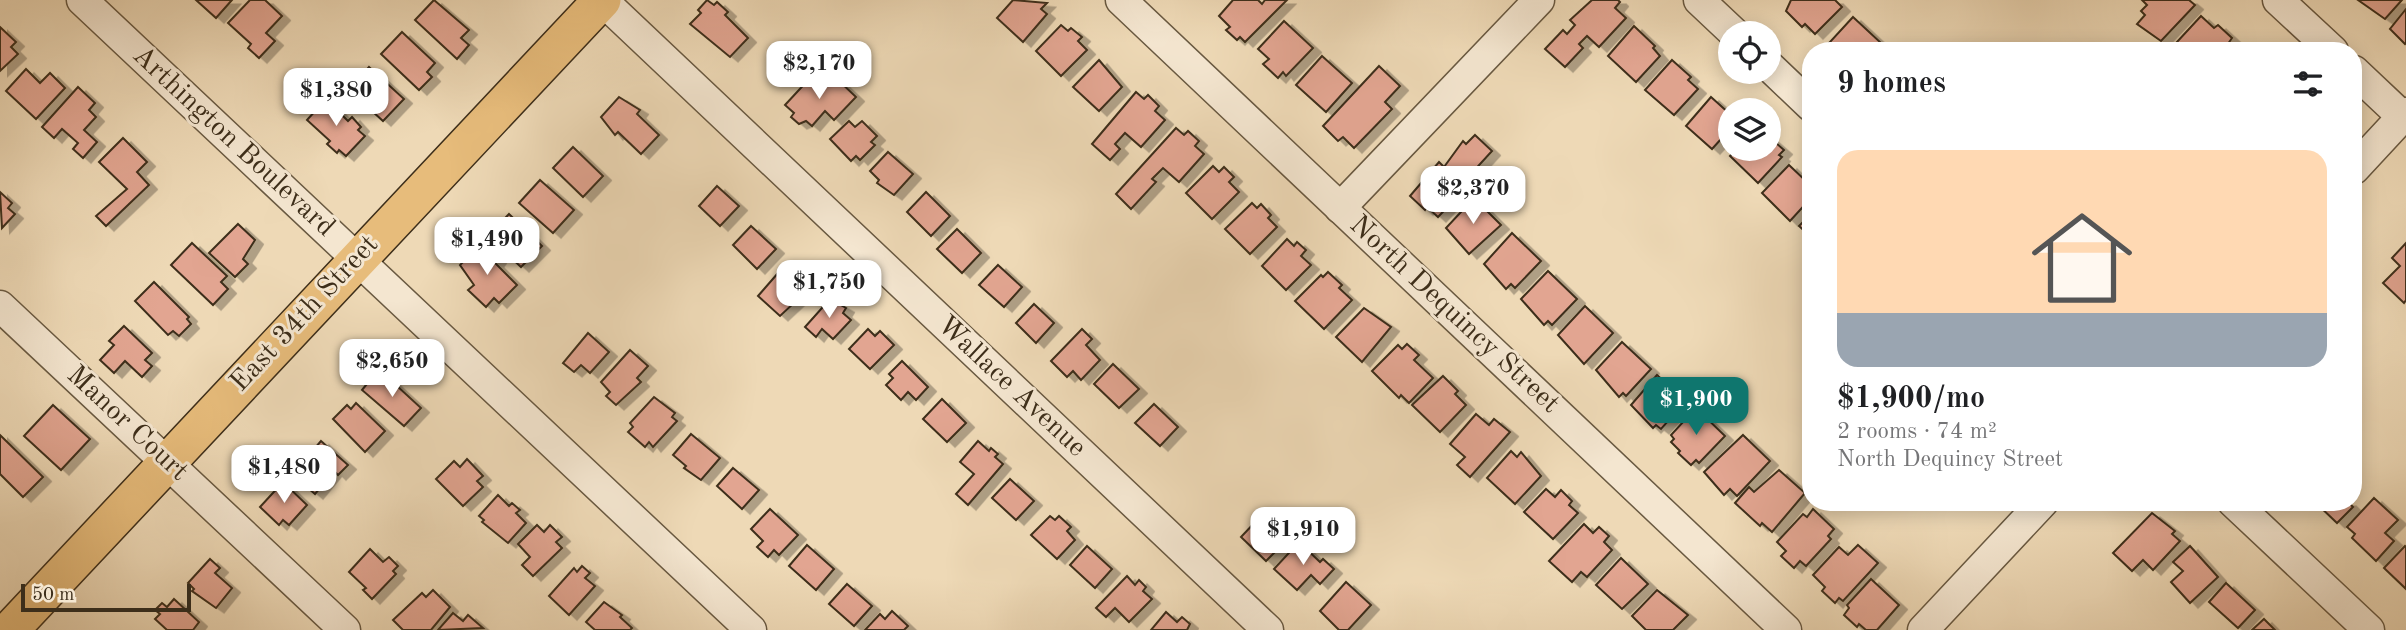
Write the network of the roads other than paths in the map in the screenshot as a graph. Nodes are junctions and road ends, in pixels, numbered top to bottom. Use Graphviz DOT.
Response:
graph roads {
  1 [pos="82,0"];
  2 [pos="602,0"];
  3 [pos="1121,0"];
  4 [pos="1539,0"];
  5 [pos="1699,0"];
  6 [pos="2278,0"];
  7 [pos="1721,21"];
  8 [pos="2323,42"];
  9 [pos="1781,77"];
  10 [pos="2362,78"];
  11 [pos="1802,97"];
  12 [pos="2405,116"];
  13 [pos="2362,161"];
  14 [pos="1340,208"];
  15 [pos="357,258"];
  16 [pos="0,306"];
  17 [pos="168,463"];
  18 [pos="2035,511"];
  19 [pos="2244,511"];
  20 [pos="10,630"];
  21 [pos="345,630"];
  22 [pos="751,630"];
  23 [pos="1268,630"];
  24 [pos="1786,630"];
  25 [pos="1923,630"];
  26 [pos="2370,630"];
  1 -- 15 [label="street, Arthington Boulevard"];
  2 -- 15 [label="main road, East 34th Street"];
  2 -- 23 [label="street, Wallace Avenue"];
  3 -- 14 [label="street, North Dequincy Street"];
  4 -- 14 [label="street"];
  5 -- 7 [label="street"];
  6 -- 8 [label="street"];
  9 -- 11 [label="street"];
  10 -- 12 [label="street"];
  12 -- 13 [label="street"];
  14 -- 24 [label="street, North Dequincy Street"];
  15 -- 17 [label="main road, East 34th Street"];
  15 -- 22 [label="street, Arthington Boulevard"];
  16 -- 17 [label="street, Manor Court"];
  17 -- 20 [label="main road, East 34th Street"];
  17 -- 21 [label="street, Manor Court"];
  18 -- 25 [label="street"];
  19 -- 26 [label="street"];
}
